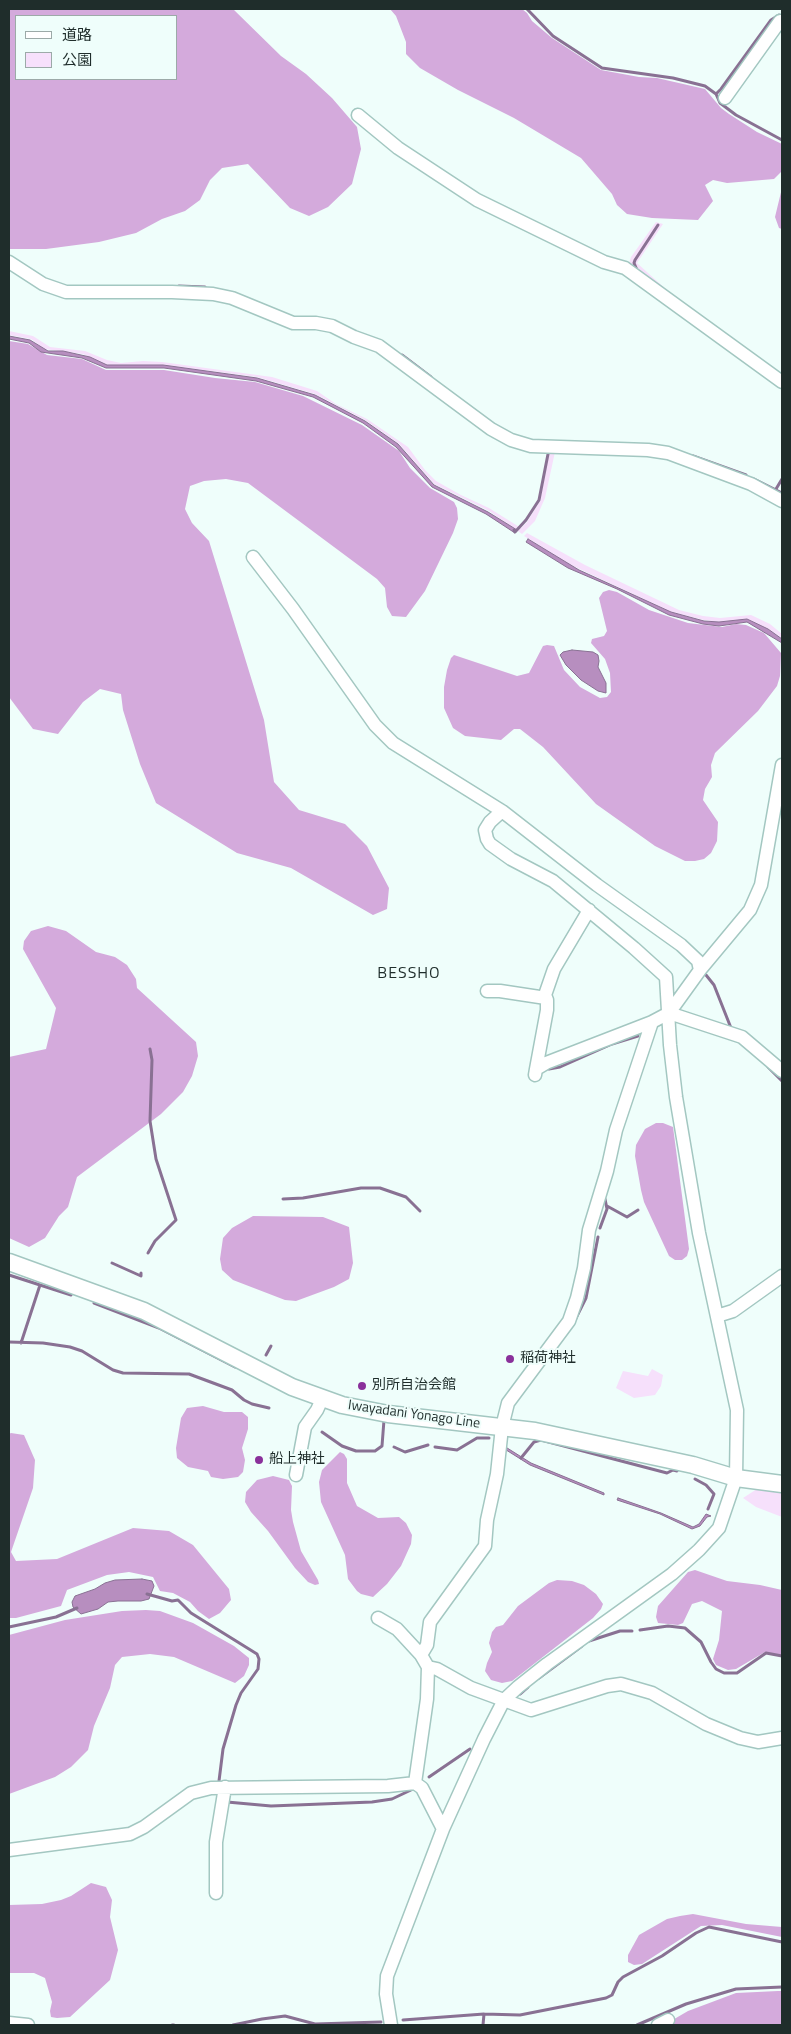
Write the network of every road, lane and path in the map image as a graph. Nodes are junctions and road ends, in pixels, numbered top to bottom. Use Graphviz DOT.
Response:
graph roads {
  1 [pos="782,21"];
  2 [pos="725,98"];
  3 [pos="358,115"];
  4 [pos="9,262"];
  5 [pos="782,382"];
  6 [pos="782,500"];
  7 [pos="253,558"];
  8 [pos="782,766"];
  9 [pos="502,810"];
  10 [pos="589,910"];
  11 [pos="700,970"];
  12 [pos="487,991"];
  13 [pos="546,998"];
  14 [pos="669,1013"];
  15 [pos="652,1022"];
  16 [pos="782,1072"];
  17 [pos="9,1262"];
  18 [pos="782,1276"];
  19 [pos="717,1316"];
  20 [pos="322,1399"];
  21 [pos="502,1427"];
  22 [pos="296,1475"];
  23 [pos="736,1478"];
  24 [pos="782,1484"];
  25 [pos="378,1618"];
  26 [pos="421,1655"];
  27 [pos="428,1667"];
  28 [pos="504,1700"];
  29 [pos="782,1738"];
  30 [pos="416,1783"];
  31 [pos="225,1787"];
  32 [pos="443,1829"];
  33 [pos="9,1850"];
  34 [pos="216,1893"];
  35 [pos="9,2023"];
  36 [pos="28,2025"];
  37 [pos="391,2025"];
  1 -- 2 [label="street"];
  3 -- 5 [label="street"];
  4 -- 6 [label="street"];
  7 -- 9 [label="street"];
  8 -- 11 [label="street"];
  9 -- 10 [label="street"];
  9 -- 11 [label="street"];
  10 -- 13 [label="street"];
  10 -- 14 [label="street"];
  11 -- 14 [label="street"];
  12 -- 13 [label="street"];
  13 -- 15 [label="street"];
  14 -- 15 [label="street"];
  14 -- 16 [label="street"];
  14 -- 19 [label="street"];
  15 -- 21 [label="street"];
  17 -- 20 [label="main road, Iwayadani Yonago Line"];
  18 -- 19 [label="street"];
  19 -- 23 [label="street"];
  20 -- 21 [label="main road, Iwayadani Yonago Line"];
  20 -- 22 [label="street"];
  21 -- 23 [label="main road, Iwayadani Yonago Line"];
  21 -- 26 [label="street"];
  23 -- 24 [label="main road, Iwayadani Yonago Line"];
  23 -- 28 [label="street"];
  25 -- 26 [label="street"];
  26 -- 27 [label="street"];
  27 -- 28 [label="street"];
  27 -- 30 [label="street"];
  28 -- 29 [label="street"];
  28 -- 32 [label="street"];
  30 -- 31 [label="street"];
  30 -- 32 [label="street"];
  31 -- 33 [label="street"];
  31 -- 34 [label="street"];
  32 -- 37 [label="street"];
  35 -- 36 [label="street"];
}
